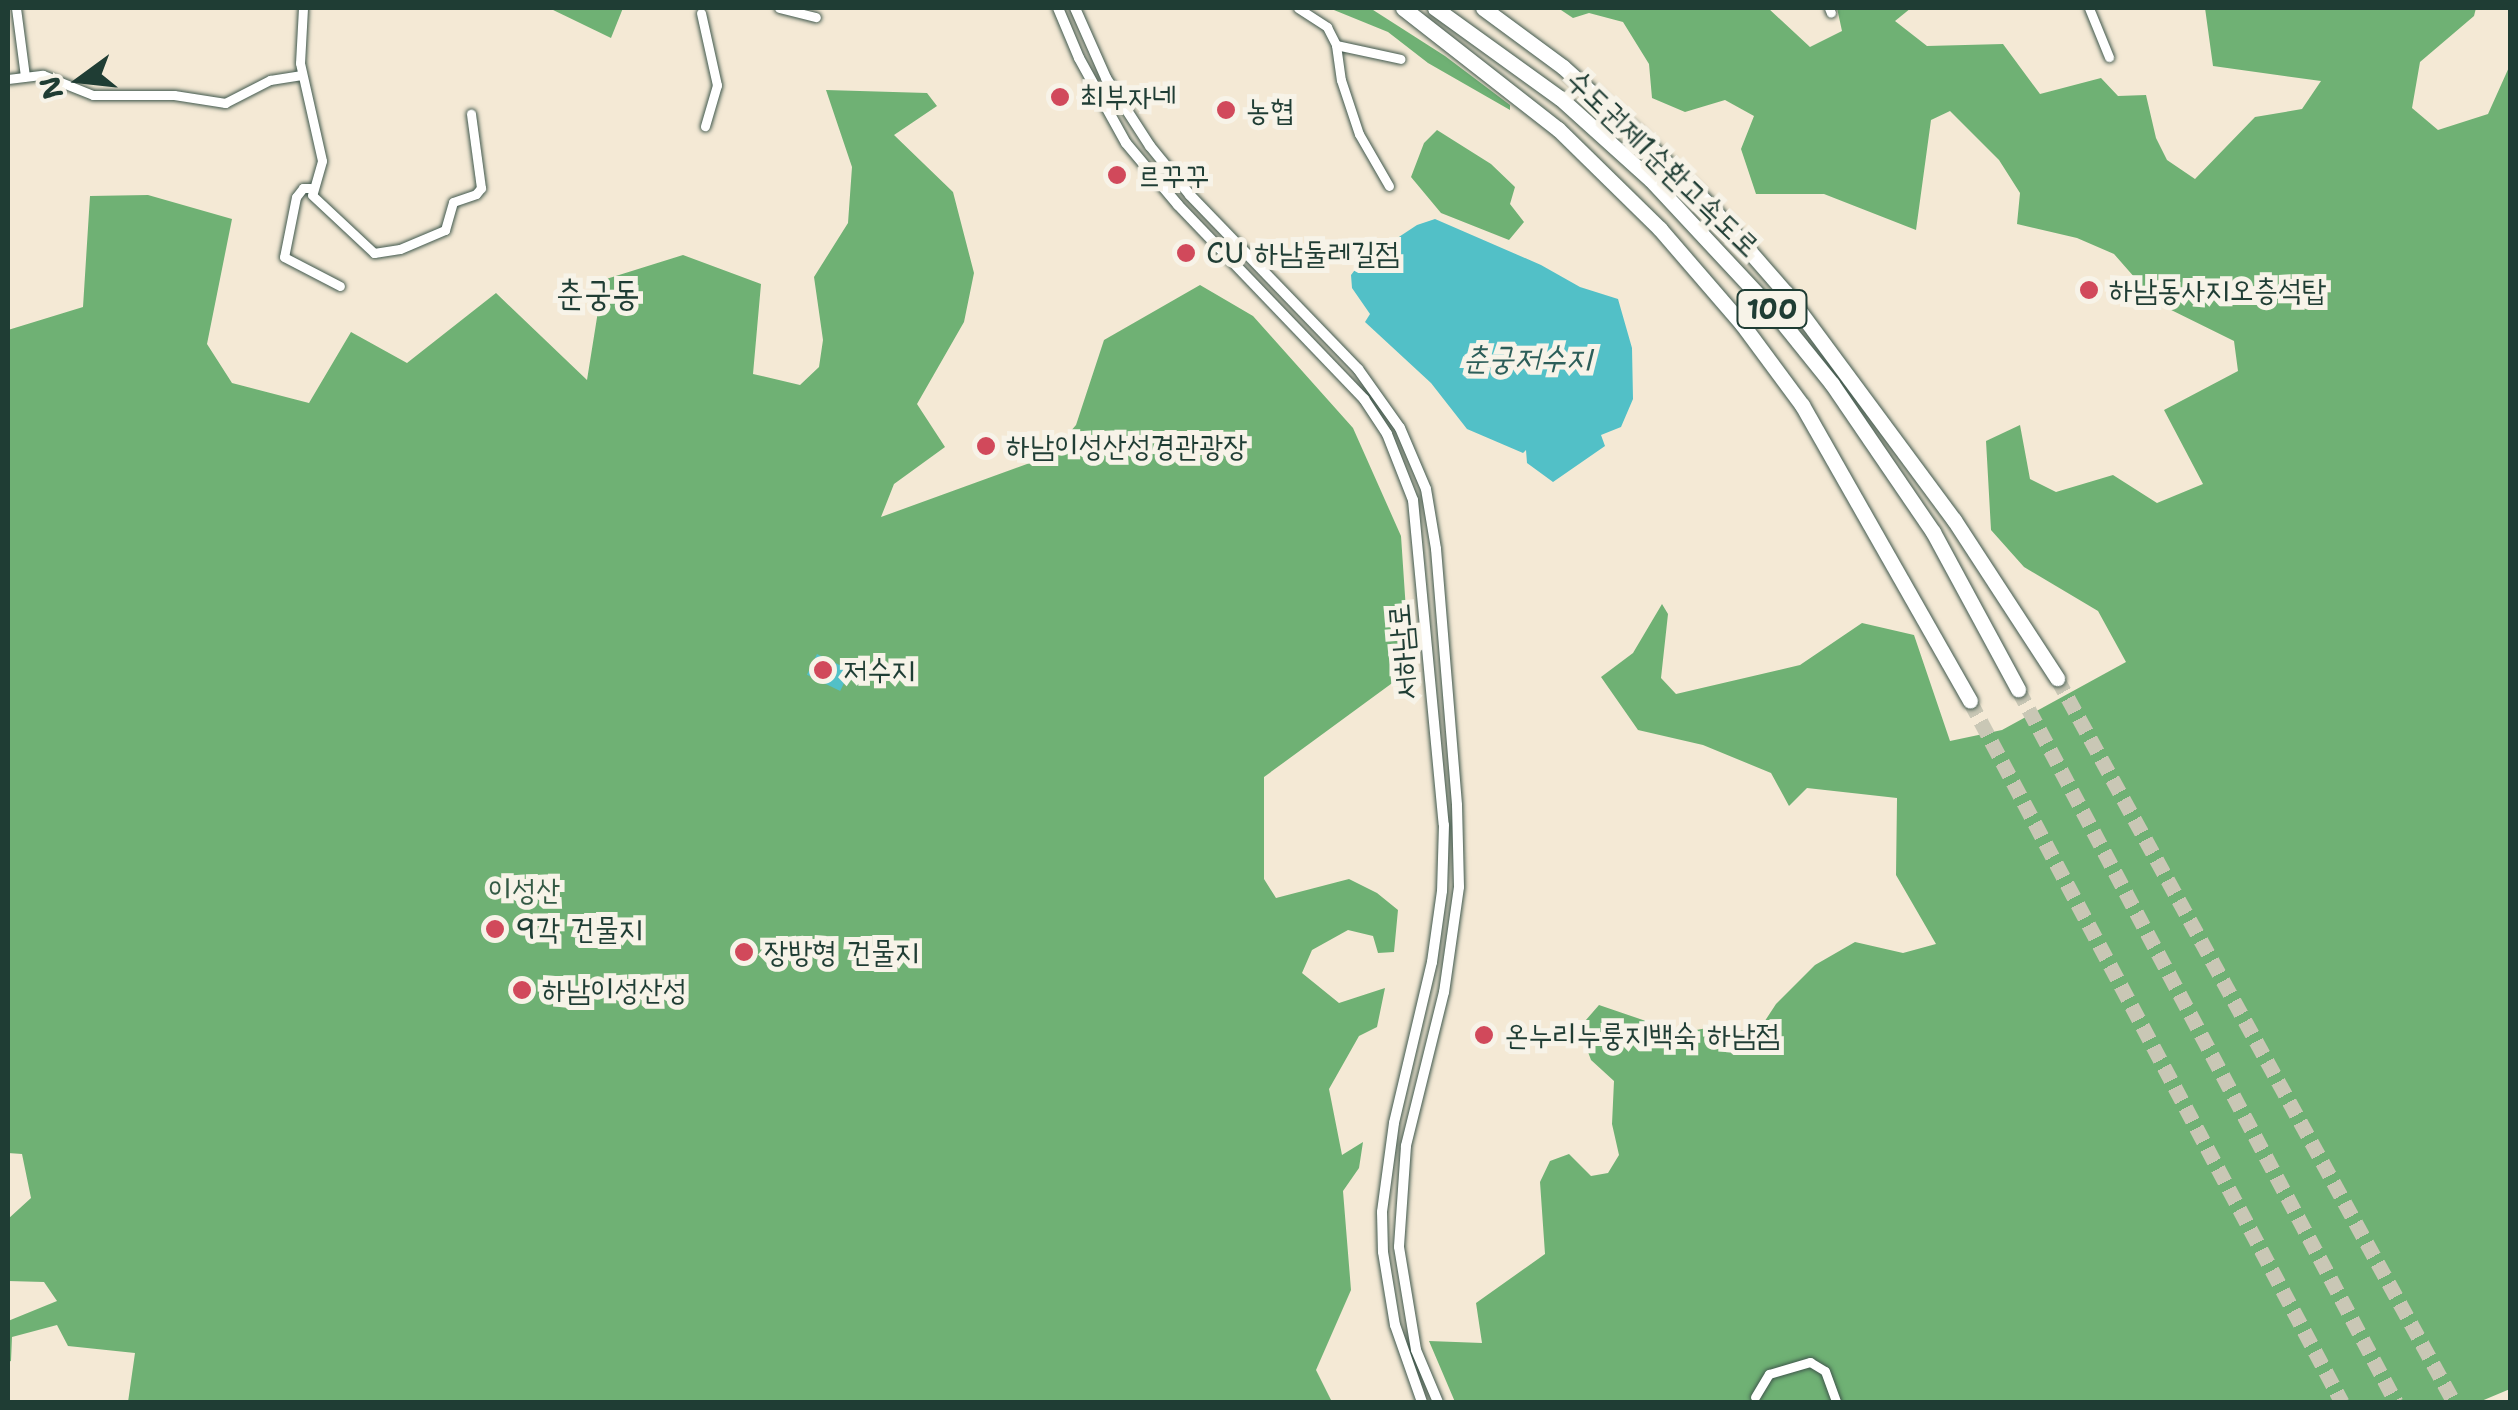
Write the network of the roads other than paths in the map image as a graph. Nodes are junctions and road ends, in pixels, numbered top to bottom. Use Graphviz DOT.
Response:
graph roads {
  1 [pos="16,8"];
  2 [pos="303,8"];
  3 [pos="779,8"];
  4 [pos="1058,8"];
  5 [pos="1075,8"];
  6 [pos="1298,8"];
  7 [pos="1403,8"];
  8 [pos="1435,8"];
  9 [pos="1483,8"];
  10 [pos="2089,8"];
  11 [pos="701,13"];
  12 [pos="816,16"];
  13 [pos="1336,45"];
  14 [pos="2109,57"];
  15 [pos="1401,58"];
  16 [pos="302,75"];
  17 [pos="26,76"];
  18 [pos="8,79"];
  19 [pos="472,114"];
  20 [pos="705,126"];
  21 [pos="1389,186"];
  22 [pos="310,188"];
  23 [pos="340,286"];
  24 [pos="2056,678"];
  25 [pos="2018,689"];
  26 [pos="1970,700"];
  27 [pos="1755,1397"];
  28 [pos="1422,1402"];
  29 [pos="1438,1402"];
  30 [pos="1836,1402"];
  1 -- 17 [label="street"];
  2 -- 16 [label="street"];
  3 -- 12 [label="street"];
  4 -- 28 [label="street, 서하남로"];
  5 -- 29 [label="street, 서하남로"];
  6 -- 13 [label="street"];
  7 -- 26 [label="highway, 수도권제1순환고속도로 / 100"];
  8 -- 25 [label="highway, 수도권제1순환고속도로 / 100"];
  9 -- 24 [label="highway, 수도권제1순환고속도로 / 100"];
  10 -- 14 [label="street"];
  11 -- 20 [label="street"];
  13 -- 15 [label="street"];
  13 -- 21 [label="street"];
  16 -- 17 [label="street"];
  16 -- 22 [label="street"];
  17 -- 18 [label="street"];
  19 -- 22 [label="street"];
  22 -- 23 [label="street"];
  27 -- 30 [label="street"];
}
